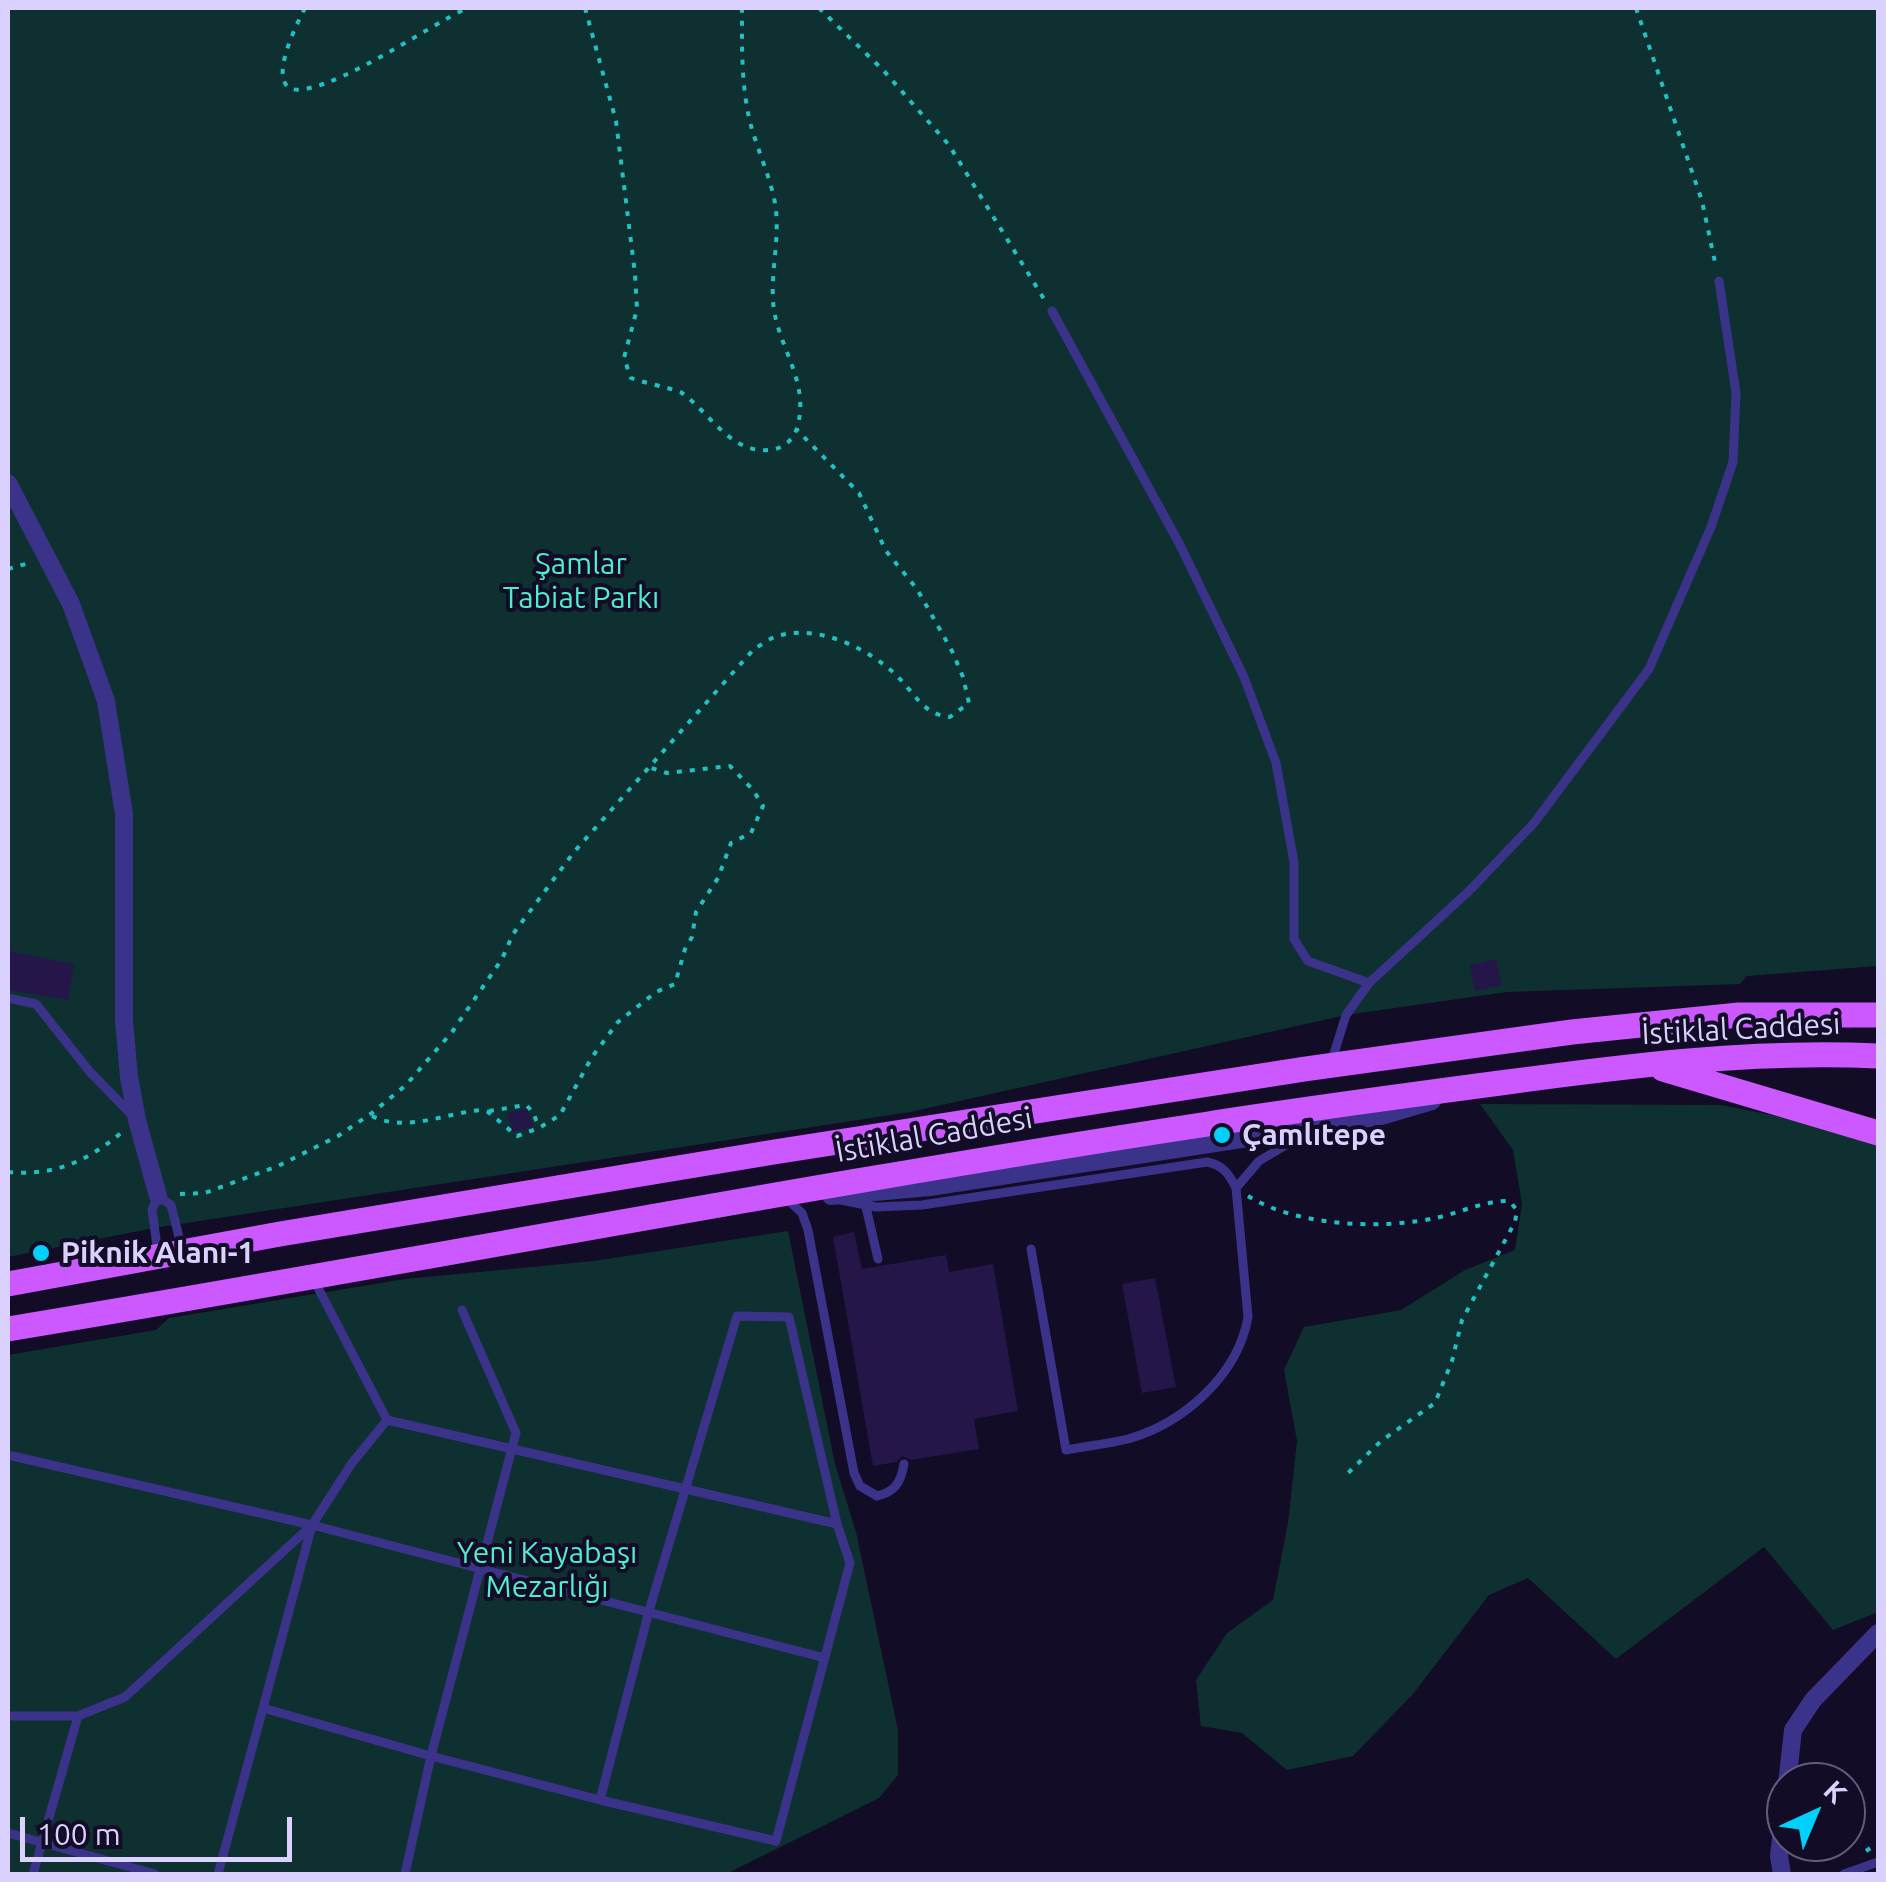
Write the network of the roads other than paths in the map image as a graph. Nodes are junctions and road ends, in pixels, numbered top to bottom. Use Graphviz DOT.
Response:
graph roads {
  1 [pos="1719,281"];
  2 [pos="1052,312"];
  3 [pos="8,483"];
  4 [pos="1369,983"];
  5 [pos="8,998"];
  6 [pos="1878,1016"];
  7 [pos="1878,1056"];
  8 [pos="1330,1065"];
  9 [pos="1649,1065"];
  10 [pos="1500,1083"];
  11 [pos="136,1120"];
  12 [pos="1319,1127"];
  13 [pos="1878,1133"];
  14 [pos="1236,1188"];
  15 [pos="781,1195"];
  16 [pos="158,1196"];
  17 [pos="829,1196"];
  18 [pos="866,1206"];
  19 [pos="1031,1249"];
  20 [pos="171,1254"];
  21 [pos="878,1259"];
  22 [pos="313,1278"];
  23 [pos="8,1284"];
  24 [pos="462,1310"];
  25 [pos="8,1329"];
  26 [pos="387,1420"];
  27 [pos="512,1449"];
  28 [pos="8,1455"];
  29 [pos="904,1464"];
  30 [pos="684,1489"];
  31 [pos="836,1524"];
  32 [pos="312,1525"];
  33 [pos="480,1569"];
  34 [pos="649,1611"];
  35 [pos="1878,1633"];
  36 [pos="825,1658"];
  37 [pos="263,1708"];
  38 [pos="8,1716"];
  39 [pos="78,1716"];
  40 [pos="431,1756"];
  41 [pos="600,1800"];
  42 [pos="8,1833"];
  43 [pos="40,1842"];
  44 [pos="1878,1862"];
  45 [pos="33,1874"];
  46 [pos="155,1874"];
  47 [pos="218,1874"];
  48 [pos="405,1874"];
  49 [pos="1782,1874"];
  50 [pos="1844,1874"];
  1 -- 4 [label="lane"];
  2 -- 4 [label="lane"];
  3 -- 11 [label="street"];
  4 -- 8 [label="lane"];
  5 -- 11 [label="lane"];
  6 -- 8 [label="main road, İstiklal Caddesi"];
  7 -- 9 [label="main road, İstiklal Caddesi"];
  8 -- 20 [label="main road, İstiklal Caddesi"];
  9 -- 10 [label="main road, İstiklal Caddesi"];
  9 -- 13 [label="main road"];
  10 -- 12 [label="street"];
  10 -- 15 [label="main road, İstiklal Caddesi"];
  11 -- 16 [label="street"];
  12 -- 14 [label="lane"];
  12 -- 17 [label="street"];
  14 -- 18 [label="lane"];
  14 -- 19 [label="lane"];
  15 -- 17 [label="street"];
  15 -- 22 [label="main road, İstiklal Caddesi"];
  15 -- 29 [label="lane"];
  16 -- 20 [label="lane"];
  16 -- 20 [label="lane"];
  17 -- 18 [label="lane"];
  18 -- 21 [label="lane"];
  20 -- 23 [label="main road, İstiklal Caddesi"];
  22 -- 25 [label="main road, İstiklal Caddesi"];
  22 -- 26 [label="lane"];
  24 -- 27 [label="lane"];
  26 -- 27 [label="lane"];
  26 -- 32 [label="lane"];
  27 -- 30 [label="lane"];
  27 -- 33 [label="lane"];
  28 -- 32 [label="lane"];
  30 -- 31 [label="lane"];
  30 -- 31 [label="lane"];
  30 -- 34 [label="lane"];
  31 -- 36 [label="lane"];
  32 -- 33 [label="lane"];
  32 -- 37 [label="lane"];
  32 -- 39 [label="lane"];
  33 -- 34 [label="lane"];
  33 -- 40 [label="lane"];
  34 -- 36 [label="lane"];
  34 -- 41 [label="lane"];
  35 -- 49 [label="street"];
  36 -- 41 [label="lane"];
  37 -- 40 [label="lane"];
  37 -- 47 [label="lane"];
  38 -- 39 [label="lane"];
  39 -- 43 [label="lane"];
  40 -- 41 [label="lane"];
  40 -- 48 [label="lane"];
  42 -- 43 [label="lane"];
  43 -- 45 [label="lane"];
  43 -- 46 [label="lane"];
  44 -- 50 [label="lane"];
}
